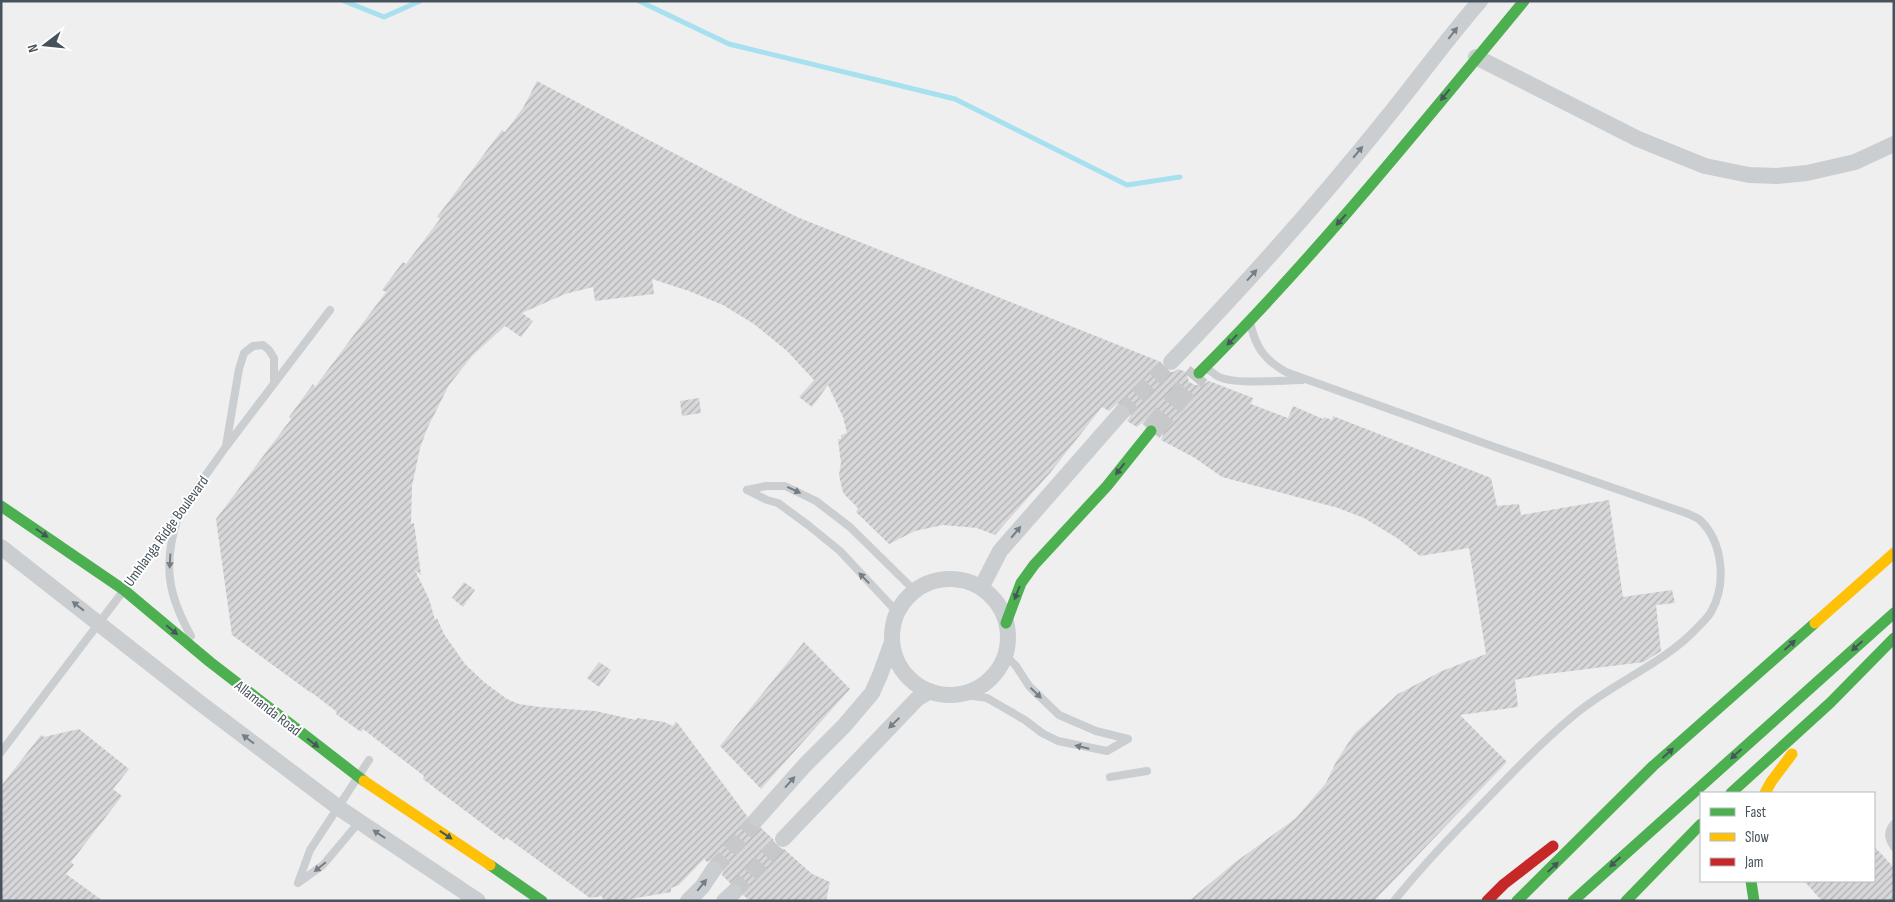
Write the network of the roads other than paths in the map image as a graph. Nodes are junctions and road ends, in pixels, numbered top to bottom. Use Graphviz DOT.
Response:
graph roads {
  1 [pos="1480,1"];
  2 [pos="1524,1"];
  3 [pos="1476,57"];
  4 [pos="1894,144"];
  5 [pos="330,310"];
  6 [pos="1250,322"];
  7 [pos="1171,362"];
  8 [pos="1202,370"];
  9 [pos="1309,379"];
  10 [pos="274,385"];
  11 [pos="1121,413"];
  12 [pos="1151,431"];
  13 [pos="225,448"];
  14 [pos="1,506"];
  15 [pos="179,514"];
  16 [pos="1,547"];
  17 [pos="1894,553"];
  18 [pos="981,588"];
  19 [pos="124,590"];
  20 [pos="915,591"];
  21 [pos="898,613"];
  22 [pos="1894,613"];
  23 [pos="100,623"];
  24 [pos="1006,623"];
  25 [pos="1894,638"];
  26 [pos="893,640"];
  27 [pos="1005,655"];
  28 [pos="210,662"];
  29 [pos="930,692"];
  30 [pos="960,694"];
  31 [pos="1830,703"];
  32 [pos="1,752"];
  33 [pos="370,760"];
  34 [pos="1652,766"];
  35 [pos="1147,771"];
  36 [pos="358,777"];
  37 [pos="1110,777"];
  38 [pos="1732,792"];
  39 [pos="1766,792"];
  40 [pos="339,808"];
  41 [pos="757,818"];
  42 [pos="360,822"];
  43 [pos="1894,824"];
  44 [pos="1700,825"];
  45 [pos="1574,829"];
  46 [pos="783,840"];
  47 [pos="1558,841"];
  48 [pos="1894,846"];
  49 [pos="714,869"];
  50 [pos="1752,882"];
  51 [pos="478,901"];
  52 [pos="542,901"];
  53 [pos="688,901"];
  54 [pos="1394,901"];
  55 [pos="1487,901"];
  56 [pos="1517,901"];
  57 [pos="1573,901"];
  58 [pos="1626,901"];
  59 [pos="1754,901"];
  7 -- 1 [label="street, one-way"];
  2 -- 3 [label="main road"];
  3 -- 4 [label="street"];
  3 -- 6 [label="main road, one-way"];
  5 -- 10 [label="lane, Umhlanga Ridge Boulevard"];
  6 -- 8 [label="main road, one-way"];
  6 -- 9 [label="lane"];
  8 -- 9 [label="lane"];
  9 -- 54 [label="lane"];
  10 -- 13 [label="lane, Umhlanga Ridge Boulevard"];
  10 -- 13 [label="lane"];
  18 -- 11 [label="street, one-way"];
  12 -- 24 [label="main road, one-way"];
  13 -- 15 [label="lane, Umhlanga Ridge Boulevard"];
  14 -- 19 [label="main road, Allamanda Road, one-way"];
  15 -- 19 [label="lane, Umhlanga Ridge Boulevard"];
  15 -- 28 [label="lane, one-way"];
  23 -- 16 [label="street, one-way"];
  34 -- 17 [label="main road, one-way"];
  18 -- 20 [label="street"];
  18 -- 24 [label="street"];
  19 -- 23 [label="lane, Umhlanga Ridge Boulevard"];
  19 -- 28 [label="main road, Allamanda Road, one-way"];
  20 -- 21 [label="street"];
  21 -- 20 [label="lane, one-way"];
  21 -- 26 [label="street"];
  22 -- 57 [label="main road, one-way"];
  23 -- 32 [label="lane, Umhlanga Ridge Boulevard"];
  40 -- 23 [label="street, one-way"];
  24 -- 27 [label="street"];
  25 -- 31 [label="main road"];
  26 -- 29 [label="street"];
  41 -- 26 [label="street, one-way"];
  27 -- 30 [label="street"];
  27 -- 30 [label="lane, one-way"];
  28 -- 36 [label="main road, Allamanda Road, one-way"];
  29 -- 30 [label="street"];
  29 -- 46 [label="street, one-way"];
  31 -- 38 [label="main road"];
  31 -- 39 [label="main road"];
  33 -- 36 [label="lane"];
  34 -- 45 [label="main road"];
  56 -- 34 [label="main road, one-way"];
  35 -- 37 [label="lane"];
  36 -- 40 [label="lane"];
  36 -- 52 [label="main road, Allamanda Road, one-way"];
  40 -- 42 [label="street"];
  42 -- 40 [label="lane, one-way"];
  51 -- 42 [label="street, one-way"];
  43 -- 48 [label="lane"];
  44 -- 58 [label="main road"];
  47 -- 55 [label="main road"];
  53 -- 49 [label="street, one-way"];
  50 -- 59 [label="main road"];
}
